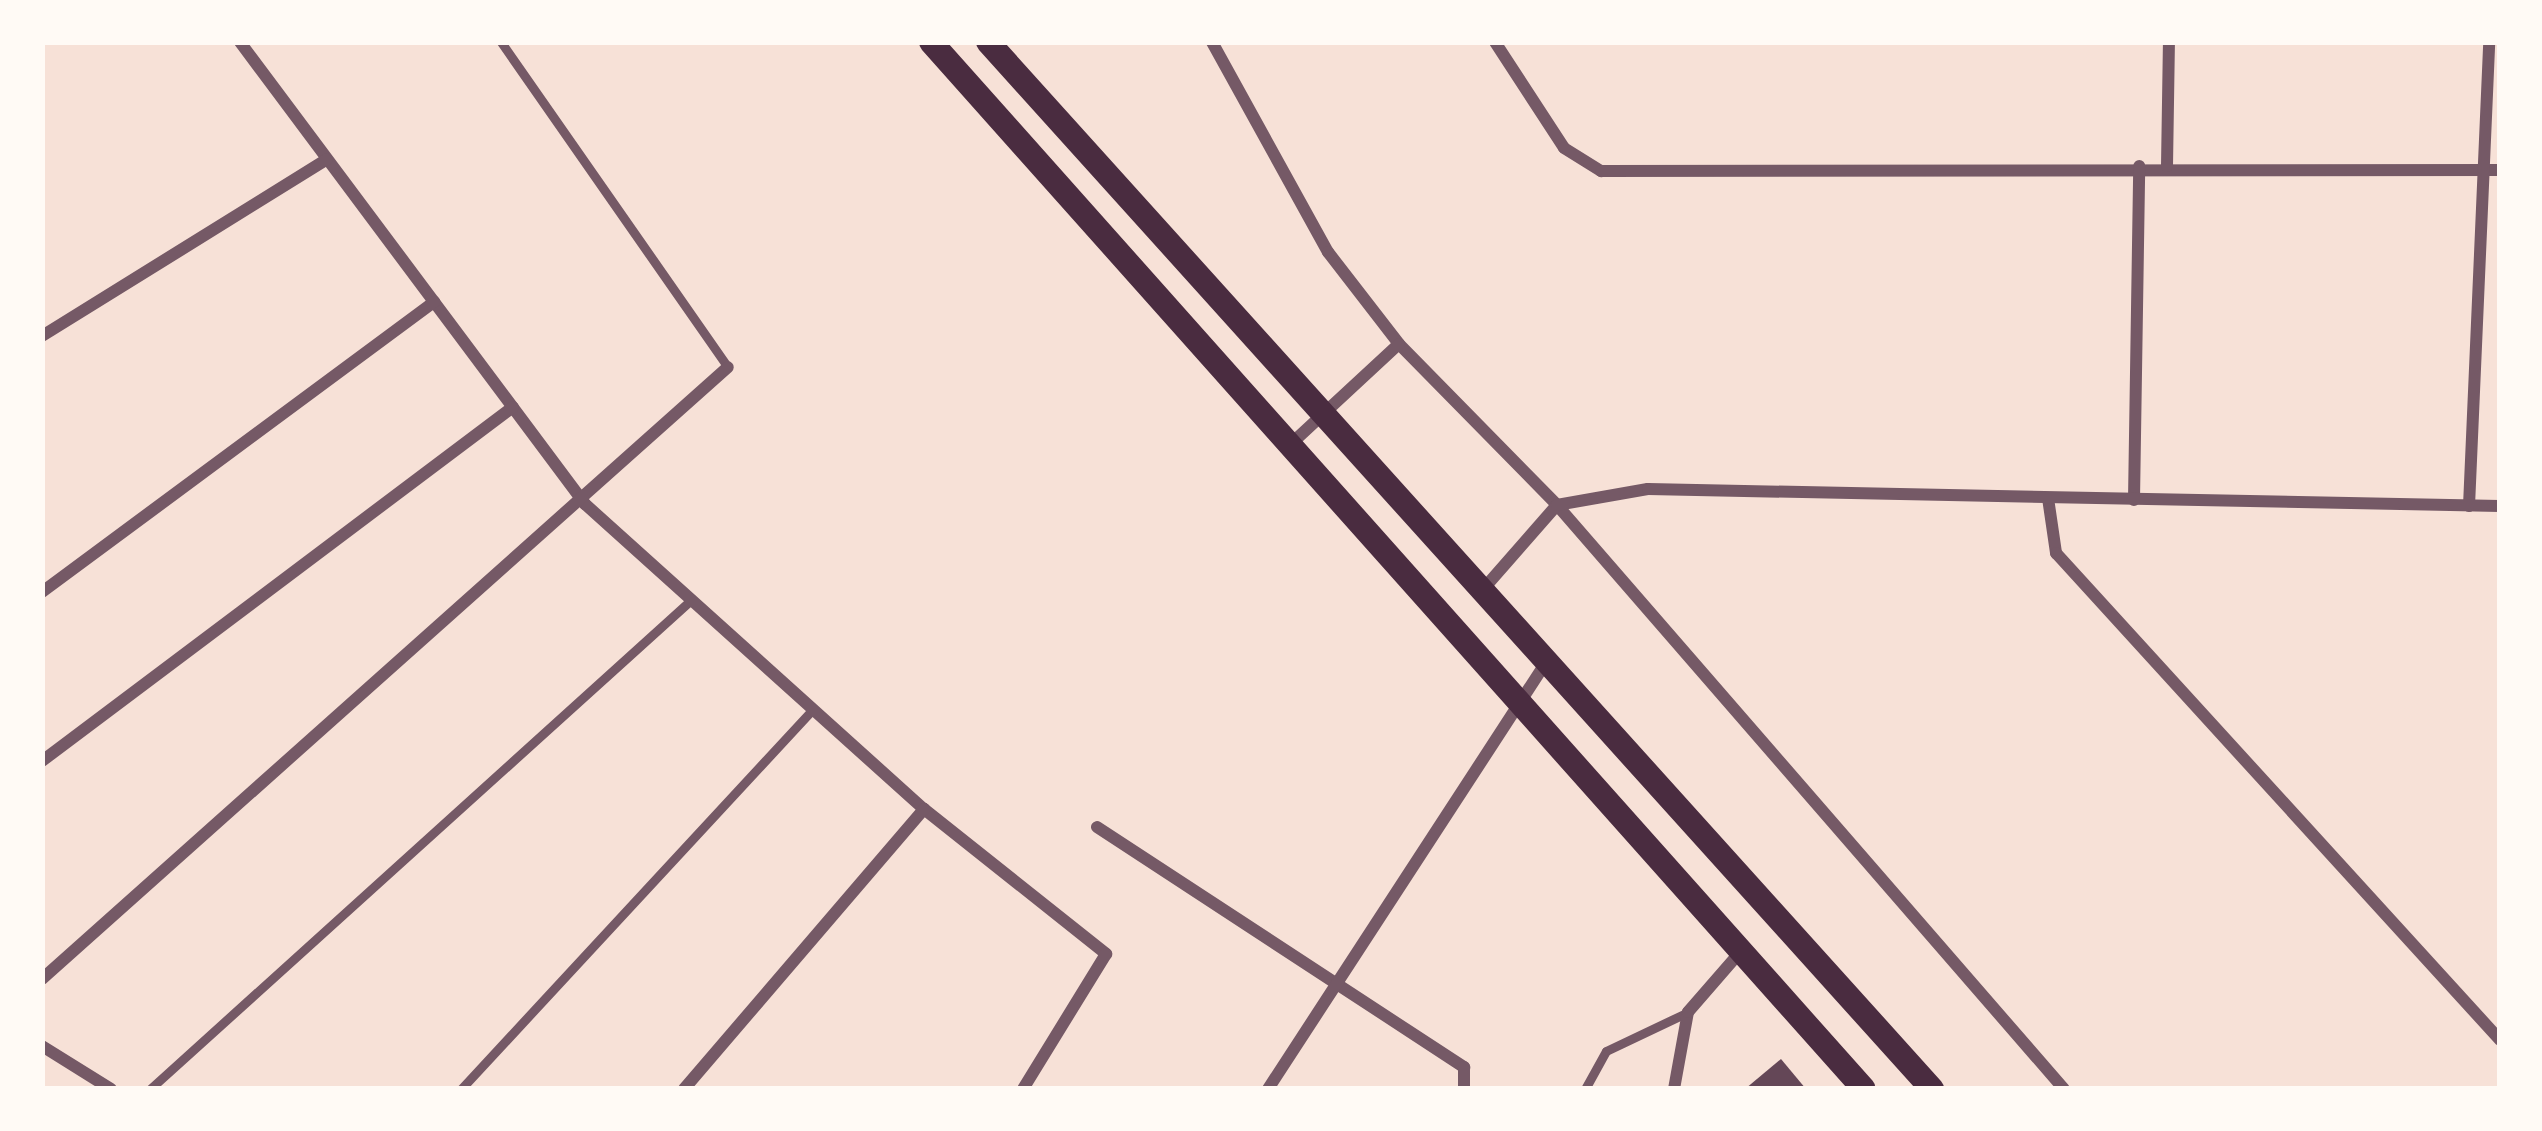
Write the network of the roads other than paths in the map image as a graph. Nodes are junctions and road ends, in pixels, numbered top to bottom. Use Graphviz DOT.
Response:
graph roads {
  1 [pos="240,42"];
  2 [pos="501,42"];
  3 [pos="931,42"];
  4 [pos="988,42"];
  5 [pos="1212,42"];
  6 [pos="1495,42"];
  7 [pos="2169,42"];
  8 [pos="2489,42"];
  9 [pos="327,159"];
  10 [pos="2139,166"];
  11 [pos="2167,166"];
  12 [pos="2483,168"];
  13 [pos="2500,170"];
  14 [pos="434,302"];
  15 [pos="42,336"];
  16 [pos="1399,344"];
  17 [pos="728,367"];
  18 [pos="513,407"];
  19 [pos="1322,417"];
  20 [pos="1293,442"];
  21 [pos="2048,498"];
  22 [pos="2134,500"];
  23 [pos="584,504"];
  24 [pos="1557,505"];
  25 [pos="2469,506"];
  26 [pos="2500,506"];
  27 [pos="42,592"];
  28 [pos="1478,595"];
  29 [pos="691,600"];
  30 [pos="1543,667"];
  31 [pos="1516,694"];
  32 [pos="813,709"];
  33 [pos="42,761"];
  34 [pos="924,809"];
  35 [pos="1096,827"];
  36 [pos="1742,950"];
  37 [pos="42,979"];
  38 [pos="1336,983"];
  39 [pos="1688,1012"];
  40 [pos="2500,1040"];
  41 [pos="42,1046"];
  42 [pos="111,1089"];
  43 [pos="150,1089"];
  44 [pos="461,1089"];
  45 [pos="684,1089"];
  46 [pos="1022,1089"];
  47 [pos="1268,1089"];
  48 [pos="1464,1089"];
  49 [pos="1585,1089"];
  50 [pos="1674,1089"];
  51 [pos="1864,1089"];
  52 [pos="1932,1089"];
  53 [pos="2065,1089"];
  1 -- 9 [label="street"];
  2 -- 17 [label="lane"];
  3 -- 20 [label="main road"];
  4 -- 19 [label="main road"];
  5 -- 16 [label="street"];
  6 -- 10 [label="street"];
  7 -- 11 [label="street"];
  8 -- 12 [label="street"];
  9 -- 14 [label="street"];
  9 -- 15 [label="street"];
  10 -- 11 [label="street"];
  10 -- 22 [label="street"];
  11 -- 12 [label="street"];
  12 -- 13 [label="street"];
  12 -- 25 [label="street"];
  14 -- 18 [label="street"];
  14 -- 27 [label="street"];
  16 -- 19 [label="street"];
  16 -- 24 [label="street"];
  17 -- 23 [label="street"];
  18 -- 23 [label="street"];
  18 -- 33 [label="street"];
  19 -- 20 [label="street"];
  19 -- 28 [label="main road"];
  20 -- 31 [label="main road"];
  21 -- 22 [label="street"];
  21 -- 24 [label="street"];
  21 -- 40 [label="street"];
  22 -- 25 [label="street"];
  23 -- 29 [label="street"];
  23 -- 37 [label="street"];
  24 -- 28 [label="street"];
  24 -- 53 [label="street"];
  25 -- 26 [label="street"];
  28 -- 30 [label="main road"];
  29 -- 32 [label="street"];
  29 -- 43 [label="lane"];
  30 -- 31 [label="street"];
  30 -- 52 [label="main road"];
  31 -- 36 [label="main road"];
  31 -- 38 [label="street"];
  32 -- 34 [label="street"];
  32 -- 44 [label="lane"];
  34 -- 45 [label="street"];
  34 -- 46 [label="street"];
  35 -- 38 [label="street"];
  36 -- 39 [label="street"];
  36 -- 51 [label="main road"];
  38 -- 47 [label="street"];
  38 -- 48 [label="street"];
  39 -- 49 [label="lane"];
  39 -- 50 [label="street"];
  41 -- 42 [label="street"];
}
